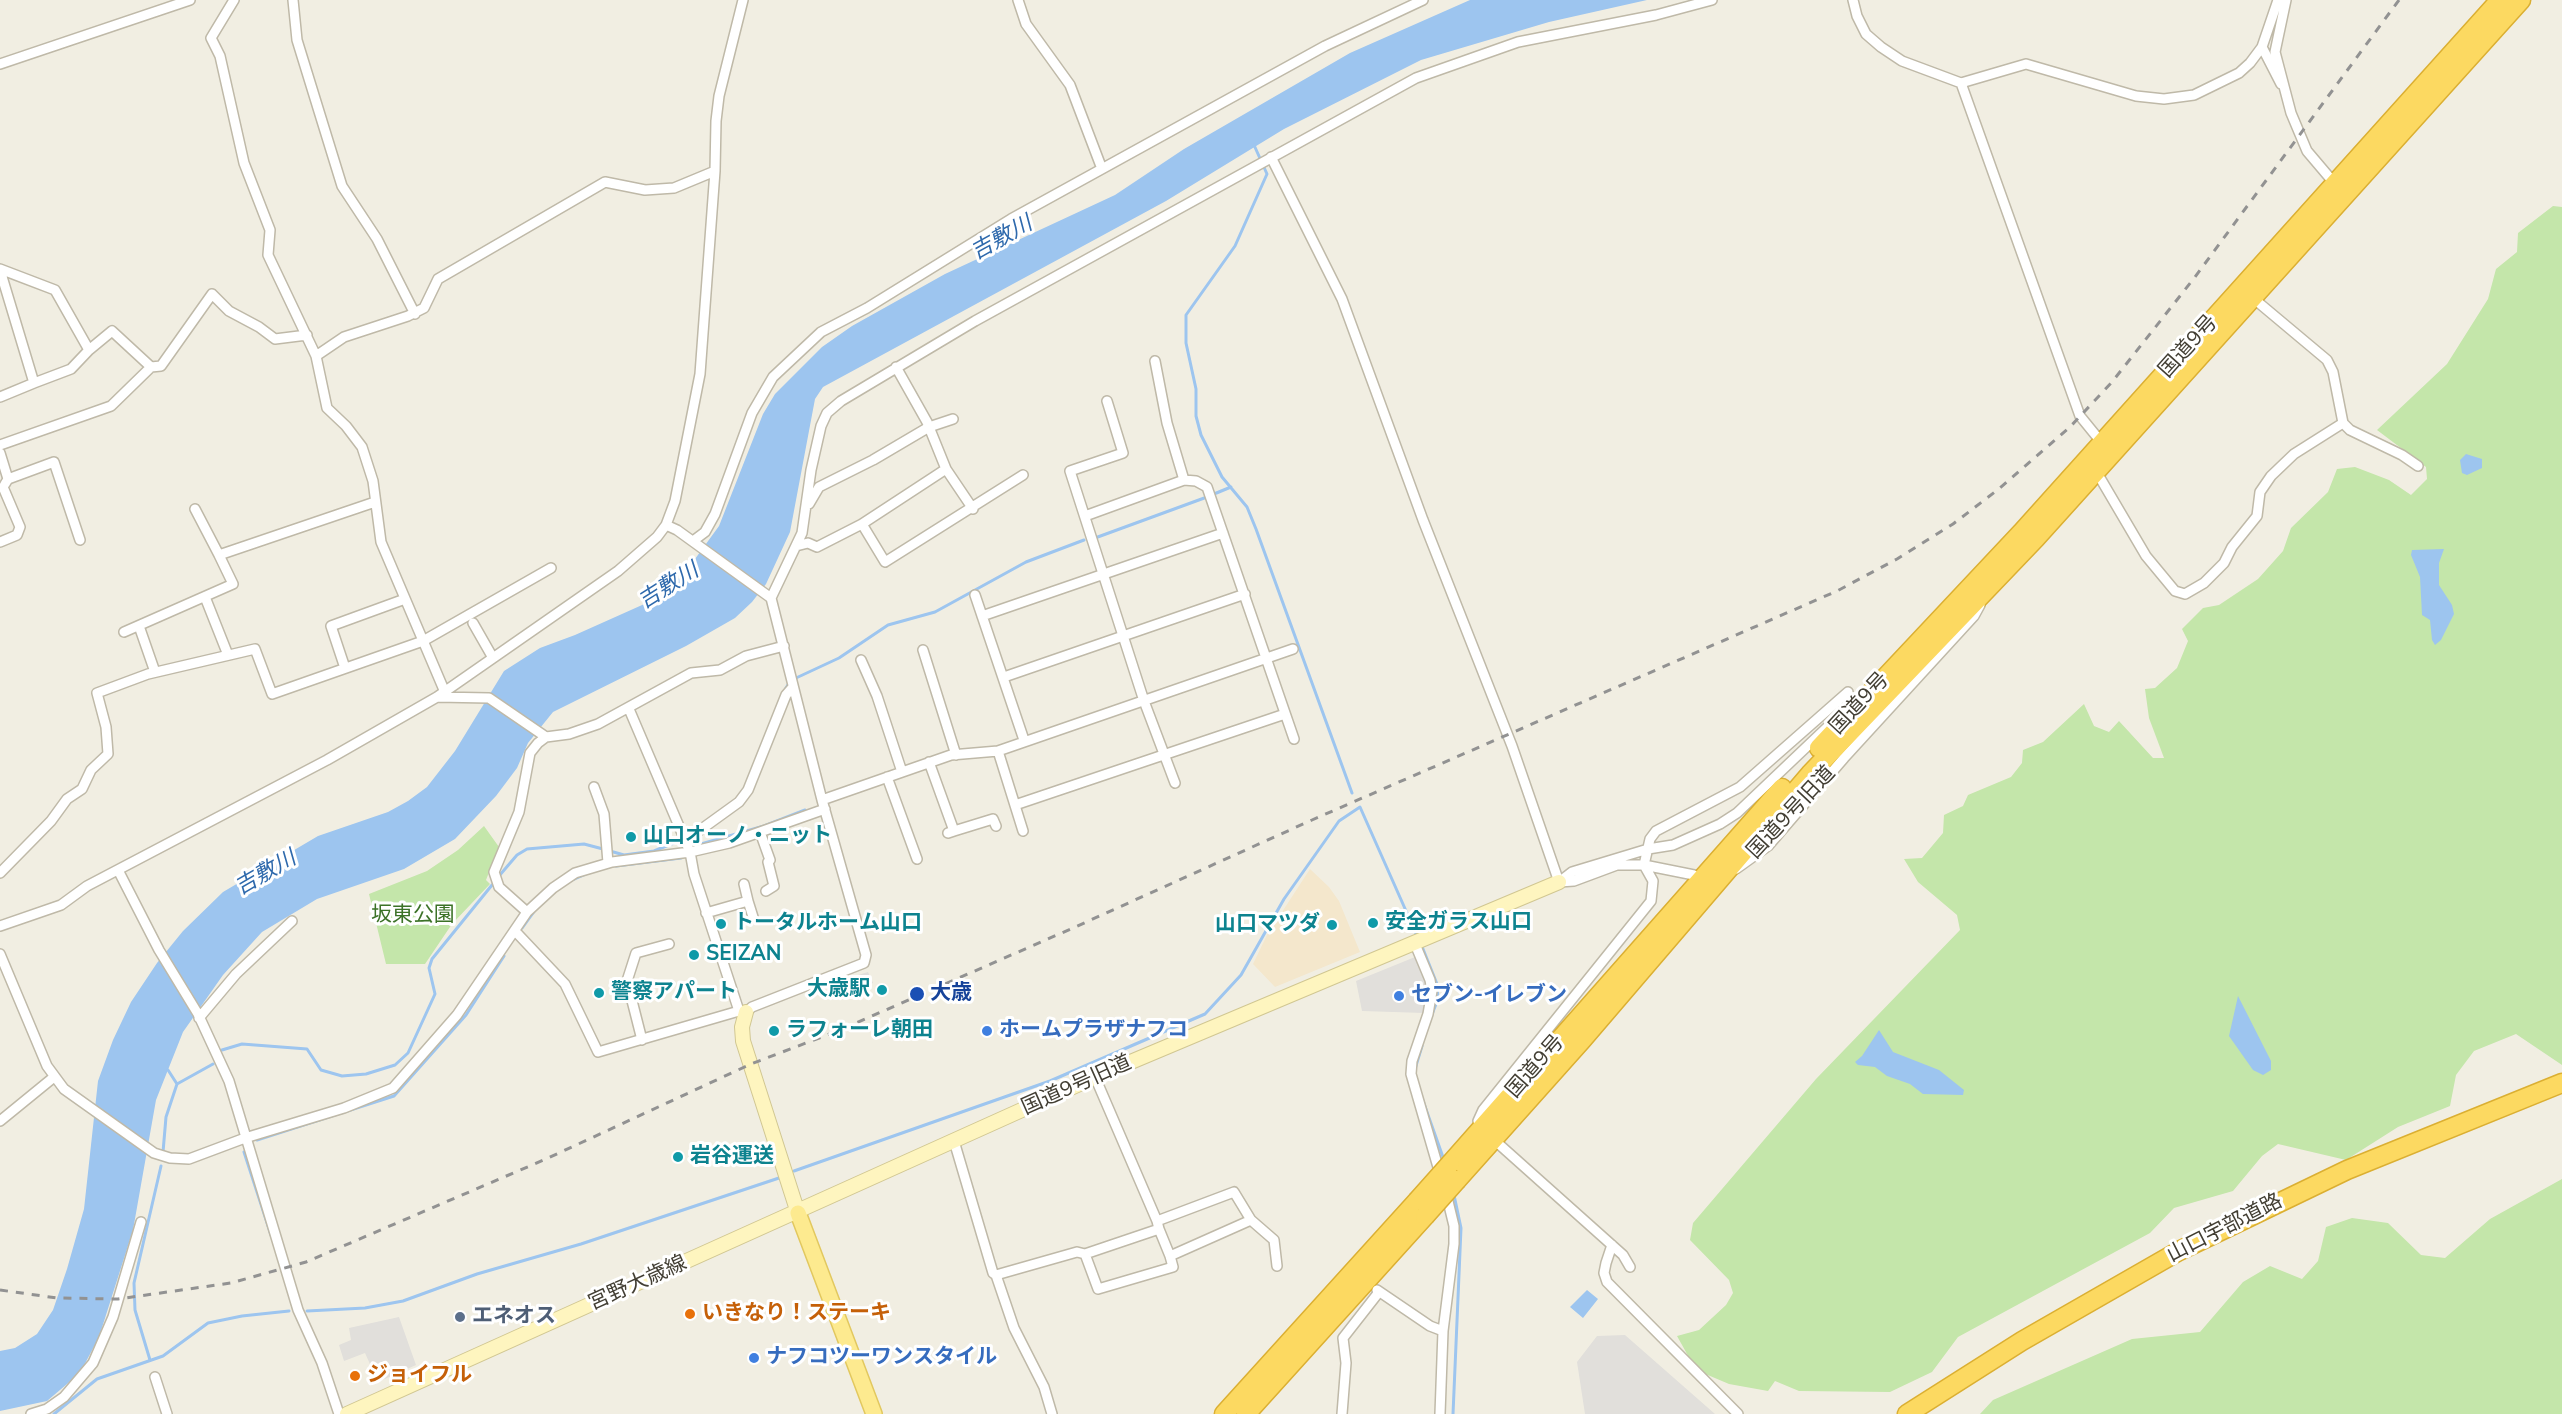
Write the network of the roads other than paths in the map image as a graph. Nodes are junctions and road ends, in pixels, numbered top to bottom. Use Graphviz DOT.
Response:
graph roads {
  1 [pos="190,0"];
  2 [pos="234,0"];
  3 [pos="293,0"];
  4 [pos="743,0"];
  5 [pos="1018,0"];
  6 [pos="1423,0"];
  7 [pos="1712,0"];
  8 [pos="1853,0"];
  9 [pos="2278,0"];
  10 [pos="2286,0"];
  11 [pos="2500,0"];
  12 [pos="2521,0"];
  13 [pos="2262,47"];
  14 [pos="0,64"];
  15 [pos="1961,83"];
  16 [pos="2285,88"];
  17 [pos="1269,158"];
  18 [pos="1102,169"];
  19 [pos="716,171"];
  20 [pos="2335,184"];
  21 [pos="0,269"];
  22 [pos="2253,298"];
  23 [pos="415,314"];
  24 [pos="308,335"];
  25 [pos="88,350"];
  26 [pos="316,356"];
  27 [pos="1155,361"];
  28 [pos="151,367"];
  29 [pos="896,367"];
  30 [pos="34,383"];
  31 [pos="0,397"];
  32 [pos="1107,401"];
  33 [pos="953,418"];
  34 [pos="2343,423"];
  35 [pos="928,427"];
  36 [pos="2102,443"];
  37 [pos="0,445"];
  38 [pos="0,453"];
  39 [pos="2418,466"];
  40 [pos="946,469"];
  41 [pos="2096,471"];
  42 [pos="1023,475"];
  43 [pos="1185,480"];
  44 [pos="4,485"];
  45 [pos="375,502"];
  46 [pos="806,508"];
  47 [pos="973,508"];
  48 [pos="195,509"];
  49 [pos="1085,516"];
  50 [pos="862,524"];
  51 [pos="666,525"];
  52 [pos="1223,533"];
  53 [pos="80,540"];
  54 [pos="0,542"];
  55 [pos="693,542"];
  56 [pos="796,546"];
  57 [pos="219,555"];
  58 [pos="551,568"];
  59 [pos="1101,575"];
  60 [pos="1989,590"];
  61 [pos="1245,594"];
  62 [pos="768,595"];
  63 [pos="975,595"];
  64 [pos="205,597"];
  65 [pos="405,599"];
  66 [pos="982,616"];
  67 [pos="472,623"];
  68 [pos="139,626"];
  69 [pos="124,632"];
  70 [pos="1124,636"];
  71 [pos="423,641"];
  72 [pos="784,646"];
  73 [pos="1293,649"];
  74 [pos="923,650"];
  75 [pos="228,655"];
  76 [pos="493,658"];
  77 [pos="1267,659"];
  78 [pos="861,660"];
  79 [pos="345,668"];
  80 [pos="155,672"];
  81 [pos="1004,677"];
  82 [pos="793,687"];
  83 [pos="1848,692"];
  84 [pos="440,693"];
  85 [pos="1868,695"];
  86 [pos="1144,701"];
  87 [pos="629,709"];
  88 [pos="1285,714"];
  89 [pos="542,735"];
  90 [pos="1294,739"];
  91 [pos="1024,740"];
  92 [pos="998,751"];
  93 [pos="956,755"];
  94 [pos="1164,756"];
  95 [pos="929,762"];
  96 [pos="902,772"];
  97 [pos="887,777"];
  98 [pos="1175,783"];
  99 [pos="594,787"];
  100 [pos="823,804"];
  101 [pos="1015,806"];
  102 [pos="993,819"];
  103 [pos="1023,831"];
  104 [pos="760,832"];
  105 [pos="685,841"];
  106 [pos="1648,849"];
  107 [pos="690,852"];
  108 [pos="917,859"];
  109 [pos="608,863"];
  110 [pos="1644,865"];
  111 [pos="118,870"];
  112 [pos="1734,870"];
  113 [pos="0,873"];
  114 [pos="1694,875"];
  115 [pos="1559,882"];
  116 [pos="744,884"];
  117 [pos="766,891"];
  118 [pos="748,901"];
  119 [pos="527,912"];
  120 [pos="706,913"];
  121 [pos="753,917"];
  122 [pos="292,921"];
  123 [pos="0,926"];
  124 [pos="515,931"];
  125 [pos="669,944"];
  126 [pos="1415,944"];
  127 [pos="0,954"];
  128 [pos="742,1011"];
  129 [pos="199,1016"];
  130 [pos="642,1040"];
  131 [pos="54,1077"];
  132 [pos="1095,1077"];
  133 [pos="2562,1083"];
  134 [pos="2562,1089"];
  135 [pos="0,1121"];
  136 [pos="1488,1134"];
  137 [pos="245,1138"];
  138 [pos="954,1141"];
  139 [pos="1421,1209"];
  140 [pos="798,1214"];
  141 [pos="1251,1220"];
  142 [pos="141,1222"];
  143 [pos="1158,1225"];
  144 [pos="1612,1245"];
  145 [pos="1085,1254"];
  146 [pos="1170,1256"];
  147 [pos="1277,1266"];
  148 [pos="1630,1267"];
  149 [pos="996,1275"];
  150 [pos="1373,1286"];
  151 [pos="1443,1331"];
  152 [pos="155,1377"];
  153 [pos="31,1414"];
  154 [pos="167,1414"];
  155 [pos="339,1414"];
  156 [pos="347,1414"];
  157 [pos="874,1414"];
  158 [pos="1052,1414"];
  159 [pos="1224,1414"];
  160 [pos="1246,1414"];
  161 [pos="1342,1414"];
  162 [pos="1440,1414"];
  163 [pos="1738,1414"];
  164 [pos="1907,1414"];
  165 [pos="1921,1414"];
  1 -- 14 [label="street"];
  2 -- 24 [label="street"];
  3 -- 23 [label="street"];
  4 -- 19 [label="street"];
  5 -- 18 [label="street"];
  6 -- 18 [label="street"];
  7 -- 17 [label="street"];
  8 -- 15 [label="street"];
  9 -- 13 [label="street"];
  10 -- 16 [label="street"];
  11 -- 20 [label="highway, 国道9号"];
  12 -- 22 [label="highway, 国道9号"];
  13 -- 15 [label="street"];
  13 -- 16 [label="street"];
  15 -- 36 [label="street"];
  16 -- 20 [label="street"];
  17 -- 29 [label="street"];
  17 -- 115 [label="street"];
  18 -- 55 [label="street"];
  19 -- 23 [label="street"];
  19 -- 51 [label="street"];
  20 -- 36 [label="highway, 国道9号"];
  21 -- 25 [label="street"];
  21 -- 30 [label="street"];
  22 -- 34 [label="street"];
  22 -- 41 [label="highway, 国道9号"];
  23 -- 26 [label="street"];
  24 -- 26 [label="street"];
  24 -- 28 [label="street"];
  25 -- 28 [label="street"];
  25 -- 30 [label="street"];
  26 -- 45 [label="street"];
  27 -- 43 [label="street"];
  28 -- 37 [label="street"];
  29 -- 35 [label="street"];
  29 -- 46 [label="street"];
  30 -- 31 [label="street"];
  32 -- 49 [label="street"];
  33 -- 35 [label="street"];
  34 -- 39 [label="street"];
  34 -- 41 [label="street"];
  35 -- 40 [label="street"];
  35 -- 46 [label="street"];
  36 -- 85 [label="highway, 国道9号"];
  38 -- 44 [label="street"];
  40 -- 47 [label="street"];
  40 -- 50 [label="street"];
  41 -- 60 [label="highway, 国道9号"];
  42 -- 47 [label="street"];
  43 -- 49 [label="street"];
  43 -- 52 [label="street"];
  44 -- 53 [label="street"];
  44 -- 54 [label="street"];
  45 -- 57 [label="street"];
  45 -- 65 [label="street"];
  46 -- 56 [label="street"];
  47 -- 50 [label="street"];
  48 -- 57 [label="street"];
  49 -- 59 [label="street"];
  50 -- 56 [label="street"];
  51 -- 55 [label="street"];
  51 -- 76 [label="street"];
  52 -- 59 [label="street"];
  52 -- 61 [label="street"];
  55 -- 62 [label="street"];
  56 -- 62 [label="street"];
  57 -- 64 [label="street"];
  58 -- 71 [label="street"];
  59 -- 66 [label="street"];
  59 -- 70 [label="street"];
  60 -- 112 [label="street, 国道9号旧道"];
  60 -- 136 [label="highway, 国道9号"];
  61 -- 70 [label="street"];
  61 -- 77 [label="street"];
  62 -- 72 [label="street"];
  63 -- 66 [label="street"];
  64 -- 68 [label="street"];
  64 -- 75 [label="street"];
  65 -- 71 [label="street"];
  65 -- 79 [label="street"];
  66 -- 81 [label="street"];
  67 -- 76 [label="street"];
  68 -- 69 [label="street"];
  68 -- 80 [label="street"];
  70 -- 81 [label="street"];
  70 -- 86 [label="street"];
  71 -- 79 [label="street"];
  71 -- 84 [label="street"];
  72 -- 82 [label="street"];
  72 -- 87 [label="street"];
  73 -- 77 [label="street"];
  74 -- 93 [label="street"];
  75 -- 79 [label="street"];
  75 -- 80 [label="street"];
  76 -- 84 [label="street"];
  77 -- 86 [label="street"];
  77 -- 88 [label="street"];
  78 -- 96 [label="street"];
  80 -- 113 [label="street"];
  81 -- 91 [label="street"];
  82 -- 100 [label="street"];
  82 -- 105 [label="street"];
  83 -- 106 [label="street"];
  84 -- 89 [label="street"];
  84 -- 111 [label="street"];
  85 -- 106 [label="street, 国道9号旧道"];
  85 -- 136 [label="highway, 国道9号"];
  86 -- 91 [label="street"];
  86 -- 94 [label="street"];
  87 -- 89 [label="street"];
  87 -- 105 [label="street"];
  88 -- 90 [label="street"];
  88 -- 94 [label="street"];
  89 -- 119 [label="street"];
  91 -- 92 [label="street"];
  92 -- 93 [label="street"];
  92 -- 101 [label="street"];
  93 -- 95 [label="street"];
  94 -- 98 [label="street"];
  94 -- 101 [label="street"];
  95 -- 96 [label="street"];
  95 -- 102 [label="street"];
  96 -- 97 [label="street"];
  97 -- 100 [label="street"];
  97 -- 108 [label="street"];
  99 -- 109 [label="street"];
  100 -- 104 [label="street"];
  100 -- 128 [label="street"];
  101 -- 103 [label="street"];
  104 -- 107 [label="street"];
  104 -- 117 [label="street"];
  105 -- 107 [label="street"];
  106 -- 110 [label="street"];
  106 -- 115 [label="street, 国道9号旧道"];
  107 -- 109 [label="street"];
  107 -- 120 [label="street"];
  109 -- 119 [label="street"];
  110 -- 114 [label="street, 国道9号旧道"];
  110 -- 115 [label="street, 国道9号旧道"];
  110 -- 136 [label="street"];
  111 -- 123 [label="street"];
  111 -- 129 [label="street"];
  115 -- 126 [label="street, 国道9号旧道"];
  116 -- 118 [label="street"];
  118 -- 120 [label="street"];
  118 -- 121 [label="street"];
  119 -- 124 [label="street"];
  120 -- 128 [label="street"];
  122 -- 129 [label="street"];
  124 -- 130 [label="street"];
  124 -- 137 [label="street"];
  125 -- 130 [label="street"];
  126 -- 132 [label="street, 国道9号旧道"];
  126 -- 151 [label="street"];
  127 -- 131 [label="street"];
  128 -- 130 [label="street"];
  128 -- 140 [label="street"];
  129 -- 137 [label="street"];
  131 -- 135 [label="street"];
  131 -- 137 [label="street"];
  132 -- 138 [label="street, 国道9号旧道"];
  132 -- 143 [label="street"];
  133 -- 164 [label="highway, 山口宇部道路"];
  134 -- 165 [label="highway, 山口宇部道路"];
  136 -- 139 [label="highway, 国道9号, bridge"];
  136 -- 144 [label="street"];
  137 -- 155 [label="street"];
  138 -- 140 [label="street, 国道9号旧道"];
  138 -- 149 [label="street"];
  139 -- 150 [label="highway, 国道9号"];
  139 -- 159 [label="highway, 国道9号"];
  140 -- 156 [label="street, 宮野大歳線"];
  140 -- 157 [label="main road"];
  141 -- 143 [label="street"];
  141 -- 146 [label="street"];
  141 -- 147 [label="street"];
  142 -- 153 [label="street"];
  143 -- 145 [label="street"];
  143 -- 146 [label="street"];
  144 -- 148 [label="street"];
  144 -- 163 [label="street"];
  145 -- 146 [label="street"];
  145 -- 149 [label="street"];
  149 -- 158 [label="street"];
  150 -- 151 [label="street"];
  150 -- 160 [label="highway, 国道9号"];
  150 -- 161 [label="street"];
  151 -- 162 [label="street"];
  152 -- 154 [label="street"];
}
